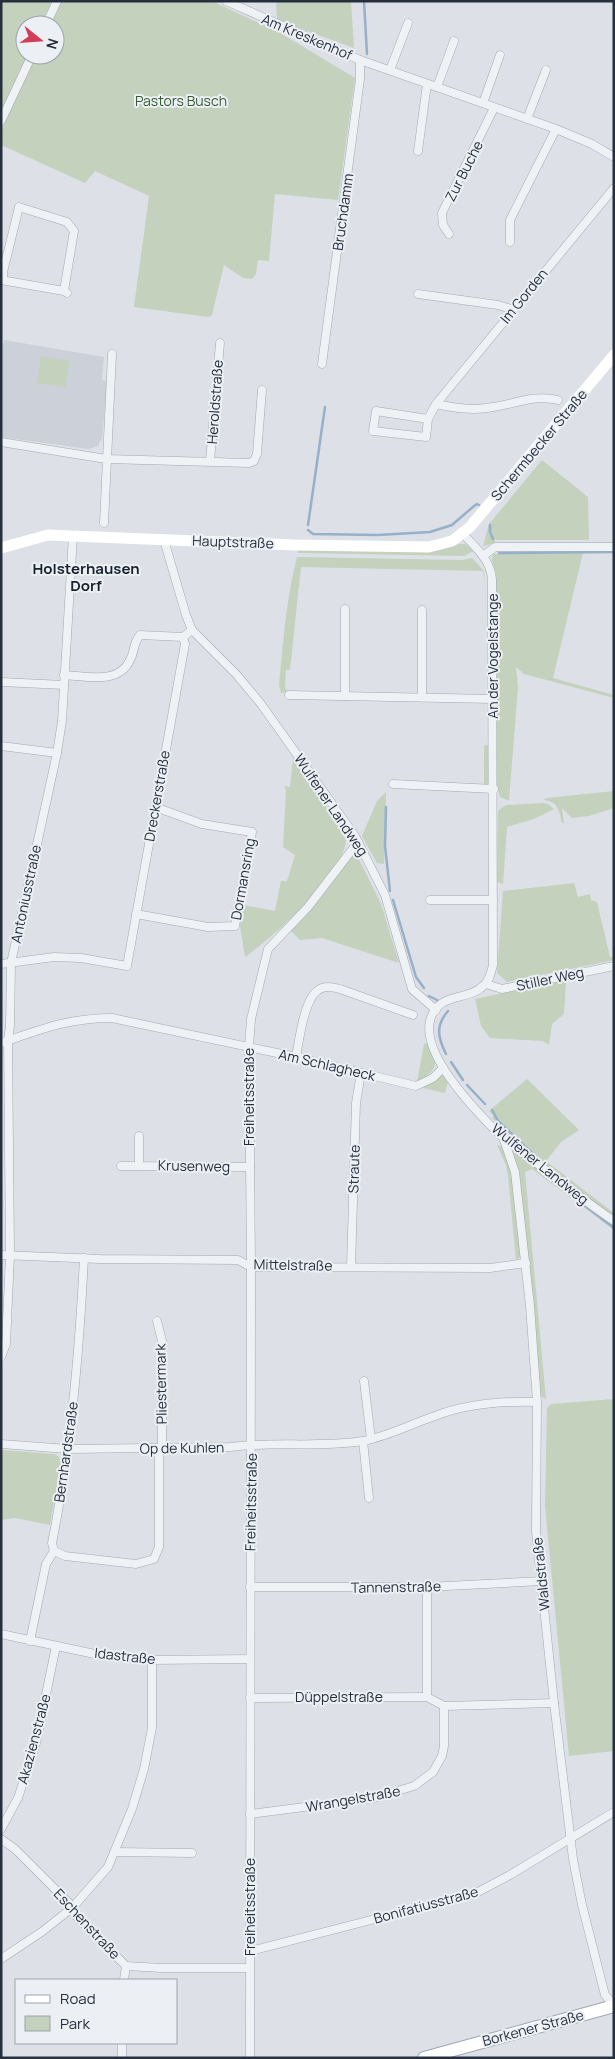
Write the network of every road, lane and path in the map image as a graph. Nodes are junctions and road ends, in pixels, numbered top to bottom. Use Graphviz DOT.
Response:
graph roads {
  1 [pos="57,1"];
  2 [pos="226,1"];
  3 [pos="51,15"];
  4 [pos="408,23"];
  5 [pos="454,41"];
  6 [pos="500,55"];
  7 [pos="360,60"];
  8 [pos="27,65"];
  9 [pos="390,70"];
  10 [pos="546,70"];
  11 [pos="427,84"];
  12 [pos="437,88"];
  13 [pos="483,104"];
  14 [pos="494,108"];
  15 [pos="527,119"];
  16 [pos="1,121"];
  17 [pos="556,129"];
  18 [pos="418,151"];
  19 [pos="614,157"];
  20 [pos="614,188"];
  21 [pos="449,234"];
  22 [pos="510,242"];
  23 [pos="2,280"];
  24 [pos="418,294"];
  25 [pos="514,310"];
  26 [pos="220,343"];
  27 [pos="112,354"];
  28 [pos="614,355"];
  29 [pos="322,364"];
  30 [pos="262,390"];
  31 [pos="558,400"];
  32 [pos="436,404"];
  33 [pos="428,419"];
  34 [pos="1,442"];
  35 [pos="106,459"];
  36 [pos="210,462"];
  37 [pos="104,523"];
  38 [pos="463,534"];
  39 [pos="72,535"];
  40 [pos="164,540"];
  41 [pos="614,547"];
  42 [pos="1,548"];
  43 [pos="483,556"];
  44 [pos="345,609"];
  45 [pos="422,610"];
  46 [pos="192,630"];
  47 [pos="184,637"];
  48 [pos="64,675"];
  49 [pos="1,682"];
  50 [pos="64,685"];
  51 [pos="289,696"];
  52 [pos="345,696"];
  53 [pos="422,696"];
  54 [pos="493,699"];
  55 [pos="1,746"];
  56 [pos="57,753"];
  57 [pos="393,784"];
  58 [pos="494,788"];
  59 [pos="155,807"];
  60 [pos="358,842"];
  61 [pos="430,900"];
  62 [pos="493,900"];
  63 [pos="136,914"];
  64 [pos="11,963"];
  65 [pos="1,964"];
  66 [pos="614,966"];
  67 [pos="486,984"];
  68 [pos="436,1010"];
  69 [pos="413,1015"];
  70 [pos="5,1041"];
  71 [pos="249,1047"];
  72 [pos="296,1057"];
  73 [pos="443,1068"];
  74 [pos="361,1073"];
  75 [pos="139,1136"];
  76 [pos="503,1137"];
  77 [pos="139,1165"];
  78 [pos="121,1166"];
  79 [pos="250,1167"];
  80 [pos="614,1221"];
  81 [pos="10,1254"];
  82 [pos="1,1255"];
  83 [pos="84,1258"];
  84 [pos="526,1263"];
  85 [pos="351,1266"];
  86 [pos="251,1267"];
  87 [pos="157,1321"];
  88 [pos="1,1357"];
  89 [pos="364,1381"];
  90 [pos="537,1402"];
  91 [pos="367,1440"];
  92 [pos="1,1444"];
  93 [pos="252,1444"];
  94 [pos="160,1448"];
  95 [pos="68,1449"];
  96 [pos="369,1498"];
  97 [pos="54,1551"];
  98 [pos="542,1581"];
  99 [pos="250,1587"];
  100 [pos="426,1587"];
  101 [pos="1,1634"];
  102 [pos="30,1640"];
  103 [pos="56,1646"];
  104 [pos="250,1659"];
  105 [pos="152,1660"];
  106 [pos="427,1697"];
  107 [pos="250,1698"];
  108 [pos="554,1703"];
  109 [pos="444,1706"];
  110 [pos="614,1812"];
  111 [pos="250,1814"];
  112 [pos="1,1829"];
  113 [pos="1,1838"];
  114 [pos="570,1840"];
  115 [pos="116,1852"];
  116 [pos="192,1854"];
  117 [pos="73,1907"];
  118 [pos="251,1951"];
  119 [pos="1,1959"];
  120 [pos="126,1966"];
  121 [pos="250,1968"];
  122 [pos="124,1979"];
  123 [pos="614,2006"];
  124 [pos="122,2044"];
  125 [pos="122,2058"];
  126 [pos="250,2058"];
  127 [pos="424,2058"];
  1 -- 3 [label="street"];
  2 -- 7 [label="street, Am Kreskenhof"];
  4 -- 9 [label="street"];
  5 -- 12 [label="street"];
  6 -- 13 [label="street"];
  7 -- 9 [label="street, Am Kreskenhof"];
  7 -- 29 [label="street, Bruchdamm"];
  8 -- 16 [label="street"];
  9 -- 11 [label="street, Am Kreskenhof"];
  10 -- 15 [label="street"];
  11 -- 12 [label="street, Am Kreskenhof"];
  11 -- 18 [label="street"];
  12 -- 13 [label="street, Am Kreskenhof"];
  13 -- 14 [label="street, Am Kreskenhof"];
  14 -- 15 [label="street, Am Kreskenhof"];
  14 -- 21 [label="street, Zur Buche"];
  15 -- 17 [label="street, Am Kreskenhof"];
  17 -- 19 [label="street, Am Kreskenhof"];
  17 -- 22 [label="street"];
  20 -- 25 [label="street, Im Gorden"];
  23 -- 23 [label="street"];
  24 -- 25 [label="street"];
  25 -- 32 [label="street, Im Gorden"];
  26 -- 36 [label="street, Heroldstraße"];
  27 -- 35 [label="street"];
  28 -- 38 [label="main road, Schermbecker Straße"];
  30 -- 36 [label="street, Heroldstraße"];
  31 -- 32 [label="street"];
  32 -- 33 [label="street, Im Gorden"];
  33 -- 33 [label="street, Im Gorden"];
  34 -- 35 [label="street, Heroldstraße"];
  35 -- 36 [label="street, Heroldstraße"];
  35 -- 37 [label="street"];
  38 -- 40 [label="main road, Hauptstraße"];
  38 -- 43 [label="street, An der Vogelstange"];
  39 -- 40 [label="main road, Hauptstraße"];
  39 -- 42 [label="main road, Hauptstraße"];
  39 -- 48 [label="street, Antoniusstraße"];
  40 -- 46 [label="street, Wulfener Landweg"];
  41 -- 43 [label="street"];
  43 -- 54 [label="street, An der Vogelstange"];
  44 -- 52 [label="street"];
  45 -- 53 [label="street"];
  46 -- 47 [label="street"];
  46 -- 60 [label="street, Wulfener Landweg"];
  47 -- 48 [label="street"];
  47 -- 59 [label="street, Dreckerstraße"];
  48 -- 50 [label="street, Antoniusstraße"];
  49 -- 50 [label="street"];
  50 -- 56 [label="street, Antoniusstraße"];
  51 -- 52 [label="street"];
  52 -- 53 [label="street"];
  53 -- 54 [label="street"];
  54 -- 58 [label="street, An der Vogelstange"];
  55 -- 56 [label="street"];
  56 -- 64 [label="street, Antoniusstraße"];
  57 -- 58 [label="street"];
  58 -- 62 [label="street, An der Vogelstange"];
  59 -- 63 [label="street, Dreckerstraße"];
  59 -- 63 [label="street, Dormansring"];
  60 -- 68 [label="street, Wulfener Landweg"];
  60 -- 71 [label="street, Freiheitsstraße"];
  61 -- 62 [label="street"];
  62 -- 67 [label="street, An der Vogelstange"];
  63 -- 64 [label="street, Dreckerstraße"];
  64 -- 65 [label="street"];
  64 -- 70 [label="street, Antoniusstraße"];
  66 -- 67 [label="street, Stiller Weg"];
  67 -- 68 [label="street"];
  68 -- 73 [label="street, Wulfener Landweg"];
  69 -- 72 [label="street"];
  70 -- 71 [label="street, Am Schlagheck"];
  70 -- 81 [label="street, Antoniusstraße"];
  71 -- 72 [label="street, Am Schlagheck"];
  71 -- 79 [label="street, Freiheitsstraße"];
  72 -- 74 [label="street, Am Schlagheck"];
  73 -- 74 [label="street, Am Schlagheck"];
  73 -- 76 [label="street, Wulfener Landweg"];
  74 -- 85 [label="street, Straute"];
  75 -- 77 [label="street, Krusenweg"];
  76 -- 80 [label="street, Wulfener Landweg"];
  76 -- 84 [label="street, Waldstraße"];
  77 -- 78 [label="street, Krusenweg"];
  77 -- 79 [label="street, Krusenweg"];
  79 -- 86 [label="street, Freiheitsstraße"];
  81 -- 82 [label="street, Mittelstraße"];
  81 -- 83 [label="street, Mittelstraße"];
  81 -- 88 [label="street, Antoniusstraße"];
  83 -- 86 [label="street, Mittelstraße"];
  83 -- 95 [label="street, Bernhardstraße"];
  84 -- 85 [label="street, Mittelstraße"];
  84 -- 90 [label="street, Waldstraße"];
  85 -- 86 [label="street, Mittelstraße"];
  86 -- 93 [label="street, Freiheitsstraße"];
  87 -- 94 [label="street, Pliestermark"];
  89 -- 91 [label="street"];
  90 -- 91 [label="street, Op de Kuhlen"];
  90 -- 98 [label="street, Waldstraße"];
  91 -- 93 [label="street, Op de Kuhlen"];
  91 -- 96 [label="street"];
  92 -- 95 [label="street, Op de Kuhlen"];
  93 -- 94 [label="street, Op de Kuhlen"];
  93 -- 99 [label="street, Freiheitsstraße"];
  94 -- 95 [label="street, Op de Kuhlen"];
  94 -- 97 [label="street, Pliestermark"];
  95 -- 97 [label="street, Bernhardstraße"];
  97 -- 102 [label="street, Bernhardstraße"];
  98 -- 100 [label="street, Tannenstraße"];
  98 -- 108 [label="street, Waldstraße"];
  99 -- 100 [label="street, Tannenstraße"];
  99 -- 104 [label="street, Freiheitsstraße"];
  100 -- 106 [label="street"];
  101 -- 102 [label="street, Idastraße"];
  102 -- 103 [label="street, Idastraße"];
  103 -- 105 [label="street, Idastraße"];
  103 -- 112 [label="street, Akazienstraße"];
  104 -- 105 [label="street, Idastraße"];
  104 -- 107 [label="street, Freiheitsstraße"];
  105 -- 115 [label="street"];
  106 -- 107 [label="street, Düppelstraße"];
  106 -- 109 [label="street"];
  107 -- 111 [label="street, Freiheitsstraße"];
  108 -- 109 [label="street"];
  108 -- 114 [label="street, Waldstraße"];
  109 -- 111 [label="street, Wrangelstraße"];
  110 -- 114 [label="street, Bonifatiusstraße"];
  111 -- 118 [label="street, Freiheitsstraße"];
  113 -- 117 [label="street, Eschenstraße"];
  114 -- 118 [label="street, Bonifatiusstraße"];
  114 -- 123 [label="street, Waldstraße"];
  115 -- 116 [label="street"];
  115 -- 117 [label="street"];
  117 -- 119 [label="street"];
  117 -- 120 [label="street, Eschenstraße"];
  118 -- 121 [label="street, Freiheitsstraße"];
  120 -- 121 [label="street, Eschenstraße"];
  120 -- 122 [label="street"];
  121 -- 126 [label="street, Freiheitsstraße"];
  123 -- 127 [label="main road, Borkener Straße"];
  124 -- 125 [label="street"];
}
